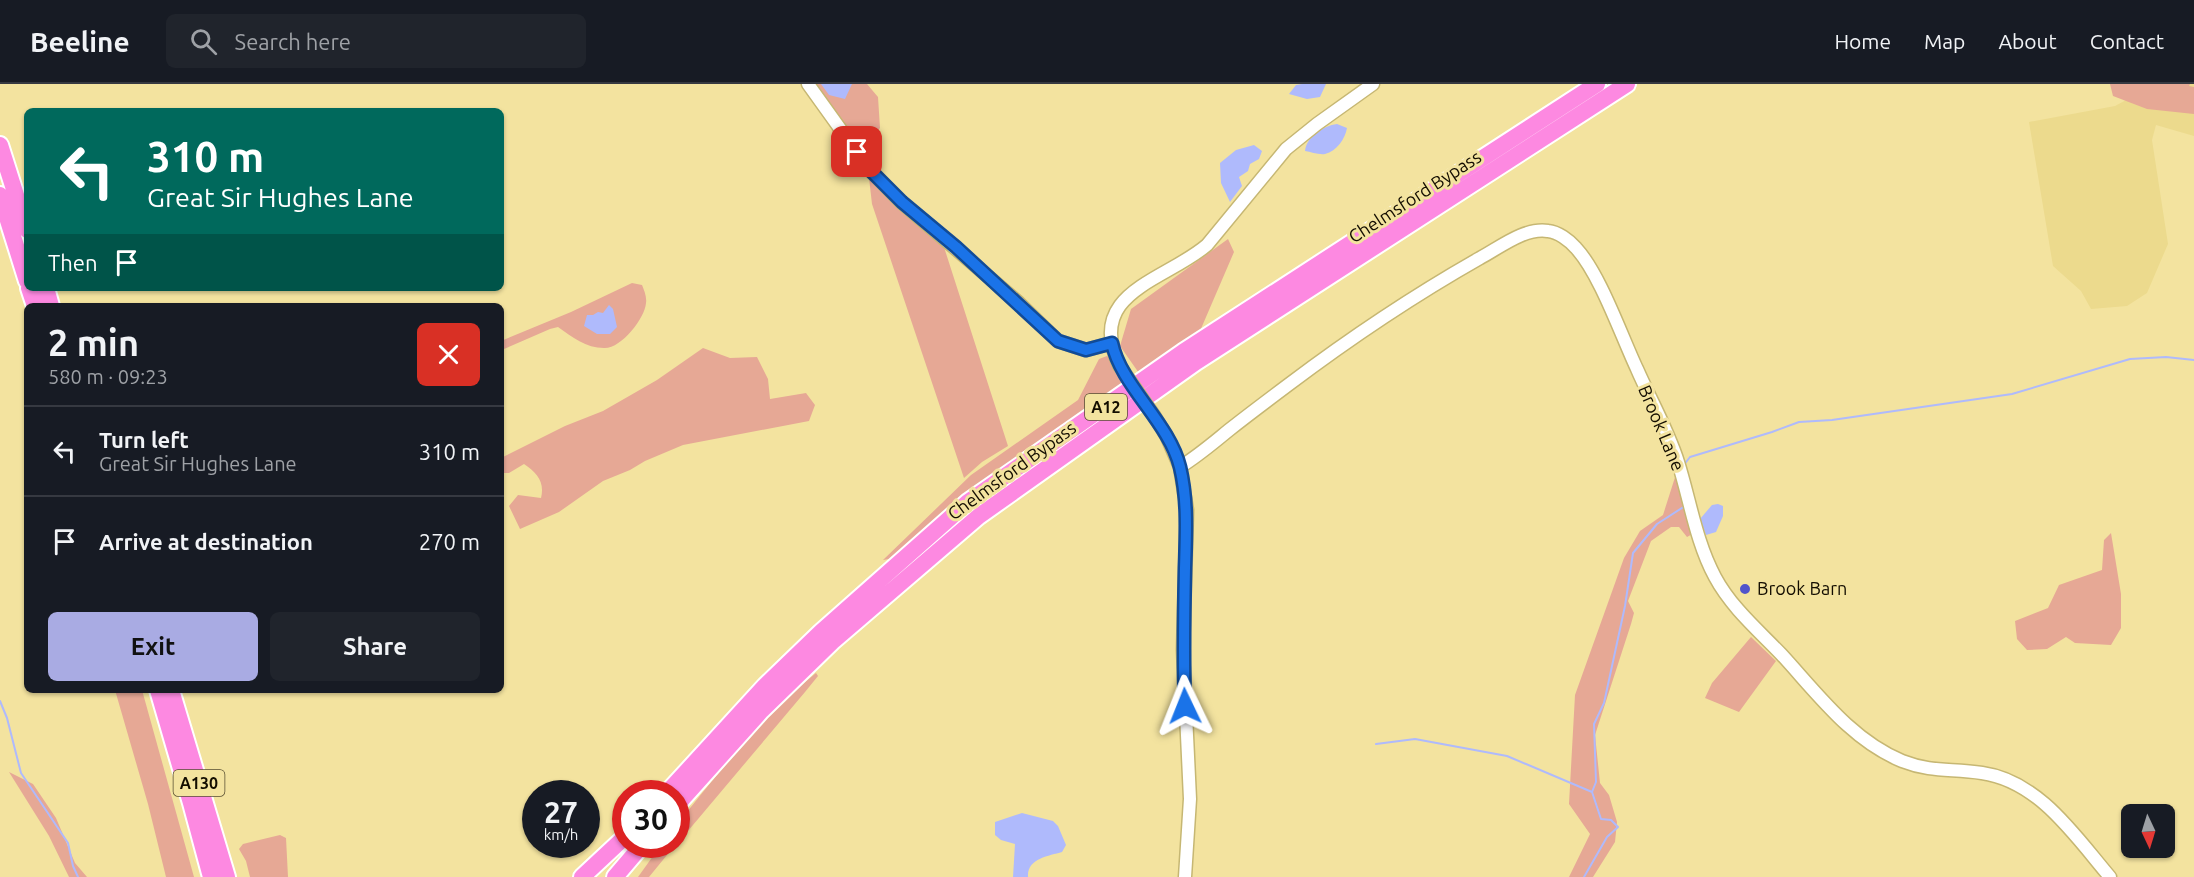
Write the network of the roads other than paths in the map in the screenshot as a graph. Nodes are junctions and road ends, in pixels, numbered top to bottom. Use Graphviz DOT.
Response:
graph roads {
  1 [pos="808,84"];
  2 [pos="1373,84"];
  3 [pos="1597,84"];
  4 [pos="1627,84"];
  5 [pos="0,145"];
  6 [pos="0,195"];
  7 [pos="24,221"];
  8 [pos="24,271"];
  9 [pos="1112,343"];
  10 [pos="1180,466"];
  11 [pos="159,693"];
  12 [pos="172,693"];
  13 [pos="679,780"];
  14 [pos="690,790"];
  15 [pos="612,850"];
  16 [pos="612,856"];
  17 [pos="631,858"];
  18 [pos="641,858"];
  19 [pos="210,877"];
  20 [pos="226,877"];
  21 [pos="582,877"];
  22 [pos="596,877"];
  23 [pos="615,877"];
  24 [pos="629,877"];
  25 [pos="1185,877"];
  26 [pos="2110,877"];
  1 -- 9 [label="street"];
  2 -- 9 [label="street"];
  3 -- 13 [label="highway, Chelmsford Bypass / A12"];
  4 -- 14 [label="highway, Chelmsford Bypass / A12"];
  5 -- 7 [label="highway"];
  6 -- 8 [label="highway"];
  9 -- 10 [label="street, bridge"];
  10 -- 25 [label="street"];
  10 -- 26 [label="street, Brook Lane"];
  11 -- 19 [label="highway, A130"];
  12 -- 20 [label="highway, A130"];
  15 -- 21 [label="highway"];
  16 -- 22 [label="highway"];
  17 -- 23 [label="highway"];
  18 -- 24 [label="highway"];
}
